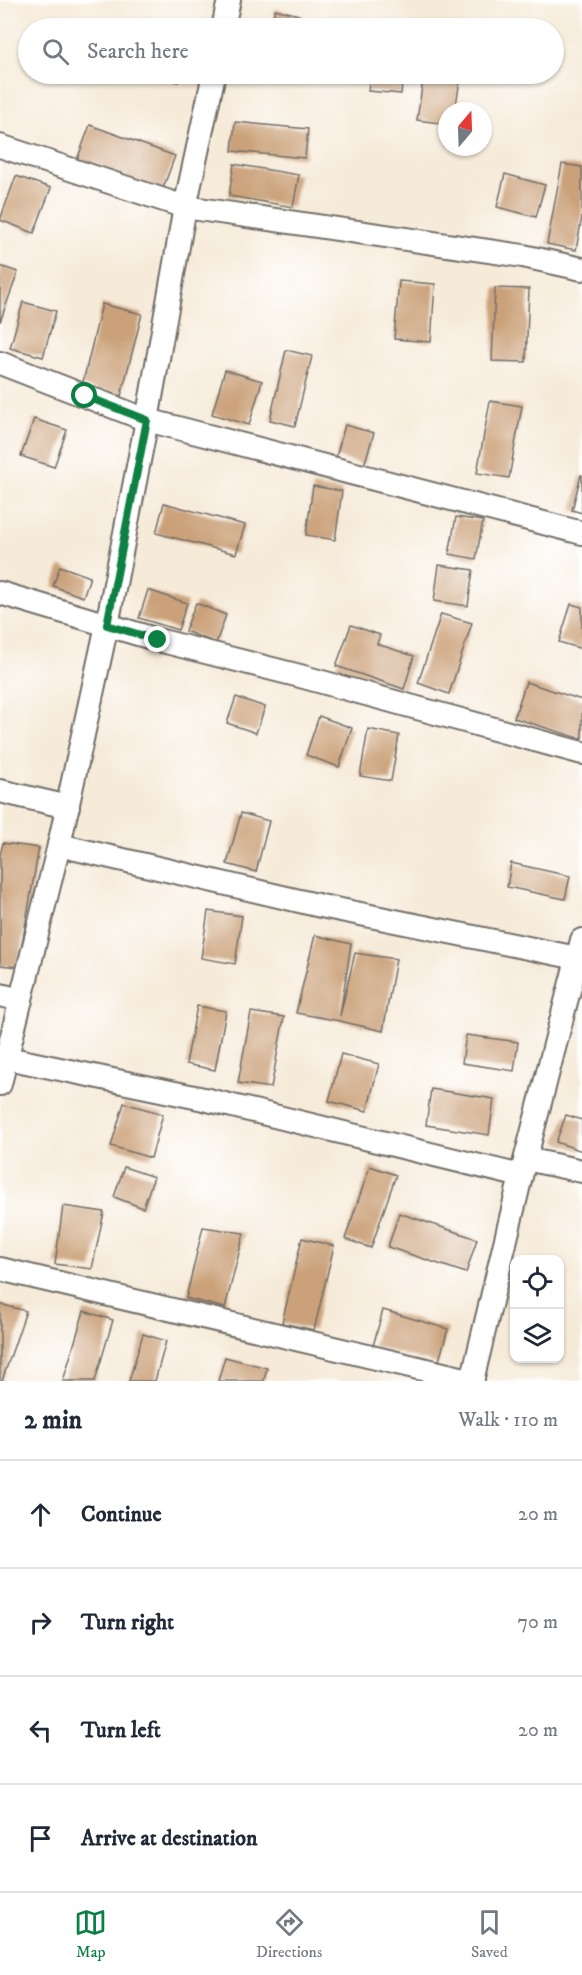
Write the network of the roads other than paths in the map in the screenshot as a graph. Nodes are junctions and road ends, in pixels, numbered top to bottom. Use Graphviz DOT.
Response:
graph roads {
  1 [pos="229,0"];
  2 [pos="225,18"];
  3 [pos="211,84"];
  4 [pos="0,146"];
  5 [pos="185,207"];
  6 [pos="582,269"];
  7 [pos="0,363"];
  8 [pos="147,420"];
  9 [pos="582,533"];
  10 [pos="0,593"];
  11 [pos="107,625"];
  12 [pos="582,753"];
  13 [pos="0,791"];
  14 [pos="68,807"];
  15 [pos="59,845"];
  16 [pos="580,949"];
  17 [pos="10,998"];
  18 [pos="7,1058"];
  19 [pos="0,1084"];
  20 [pos="523,1167"];
  21 [pos="582,1171"];
  22 [pos="0,1269"];
  23 [pos="473,1381"];
  1 -- 2 [label="street"];
  3 -- 5 [label="street"];
  4 -- 5 [label="street"];
  5 -- 6 [label="street"];
  5 -- 8 [label="street"];
  7 -- 8 [label="street"];
  8 -- 9 [label="street"];
  8 -- 11 [label="street"];
  10 -- 11 [label="street"];
  11 -- 12 [label="street"];
  11 -- 14 [label="street"];
  13 -- 14 [label="street"];
  14 -- 15 [label="street"];
  15 -- 16 [label="street"];
  15 -- 17 [label="street"];
  16 -- 20 [label="street"];
  17 -- 18 [label="street"];
  18 -- 19 [label="street"];
  18 -- 20 [label="street"];
  20 -- 21 [label="street"];
  20 -- 23 [label="street"];
  22 -- 23 [label="street"];
}
